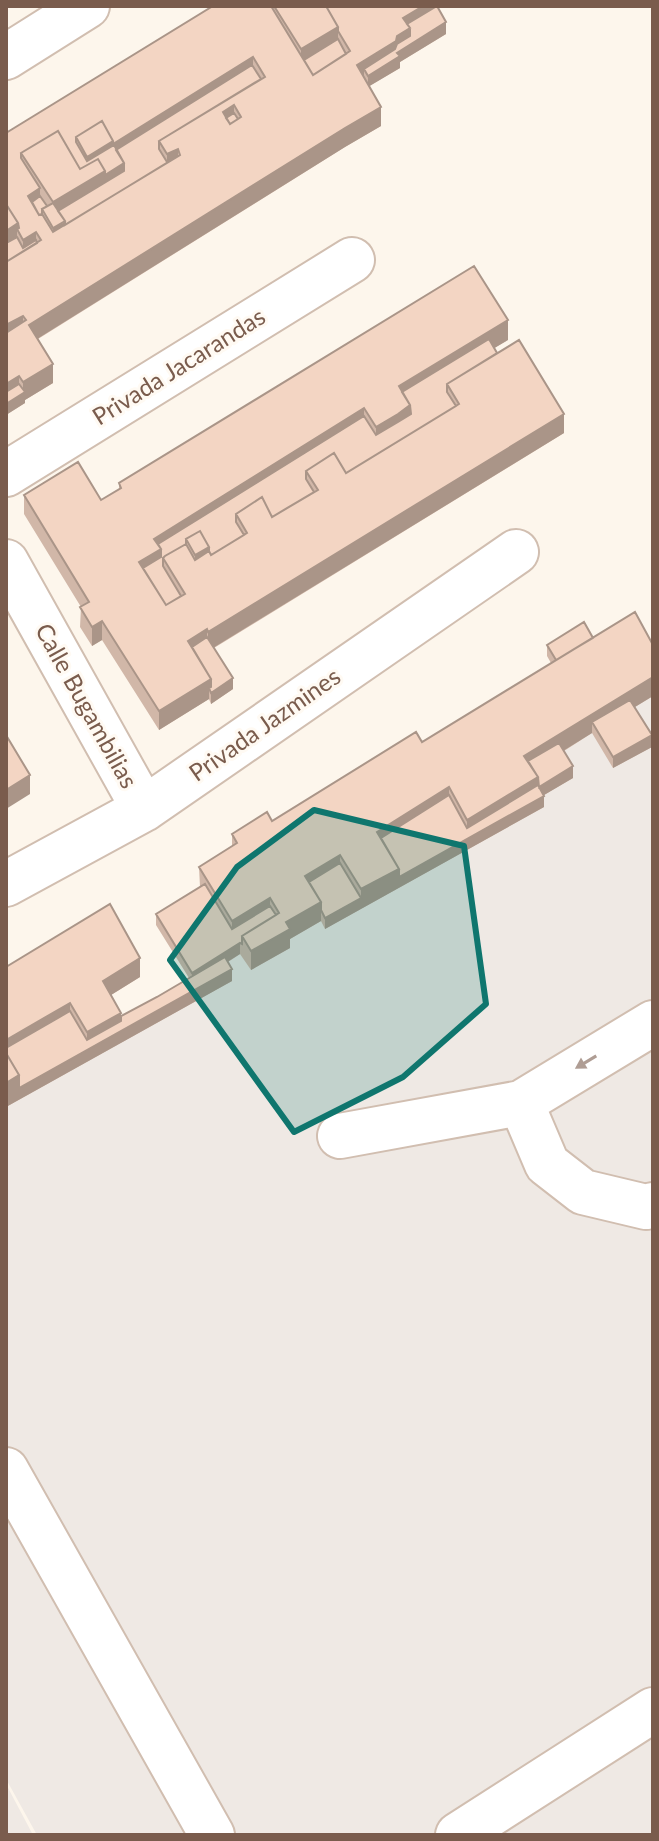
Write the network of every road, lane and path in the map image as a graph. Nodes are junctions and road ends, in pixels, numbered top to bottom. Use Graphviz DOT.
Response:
graph roads {
  1 [pos="87,6"];
  2 [pos="6,57"];
  3 [pos="352,260"];
  4 [pos="6,474"];
  5 [pos="516,552"];
  6 [pos="6,562"];
  7 [pos="144,809"];
  8 [pos="6,884"];
  9 [pos="653,1023"];
  10 [pos="521,1103"];
  11 [pos="340,1136"];
  12 [pos="653,1205"];
  13 [pos="6,1470"];
  14 [pos="653,1710"];
  15 [pos="212,1835"];
  16 [pos="458,1835"];
  1 -- 2 [label="street"];
  3 -- 4 [label="street, Privada Jacarandas"];
  5 -- 7 [label="street, Privada Jazmines"];
  6 -- 7 [label="street, Calle Bugambilias"];
  7 -- 8 [label="street, Privada Jazmines"];
  9 -- 10 [label="street, one-way"];
  10 -- 11 [label="street"];
  10 -- 12 [label="street"];
  13 -- 15 [label="street"];
  14 -- 16 [label="street"];
}
